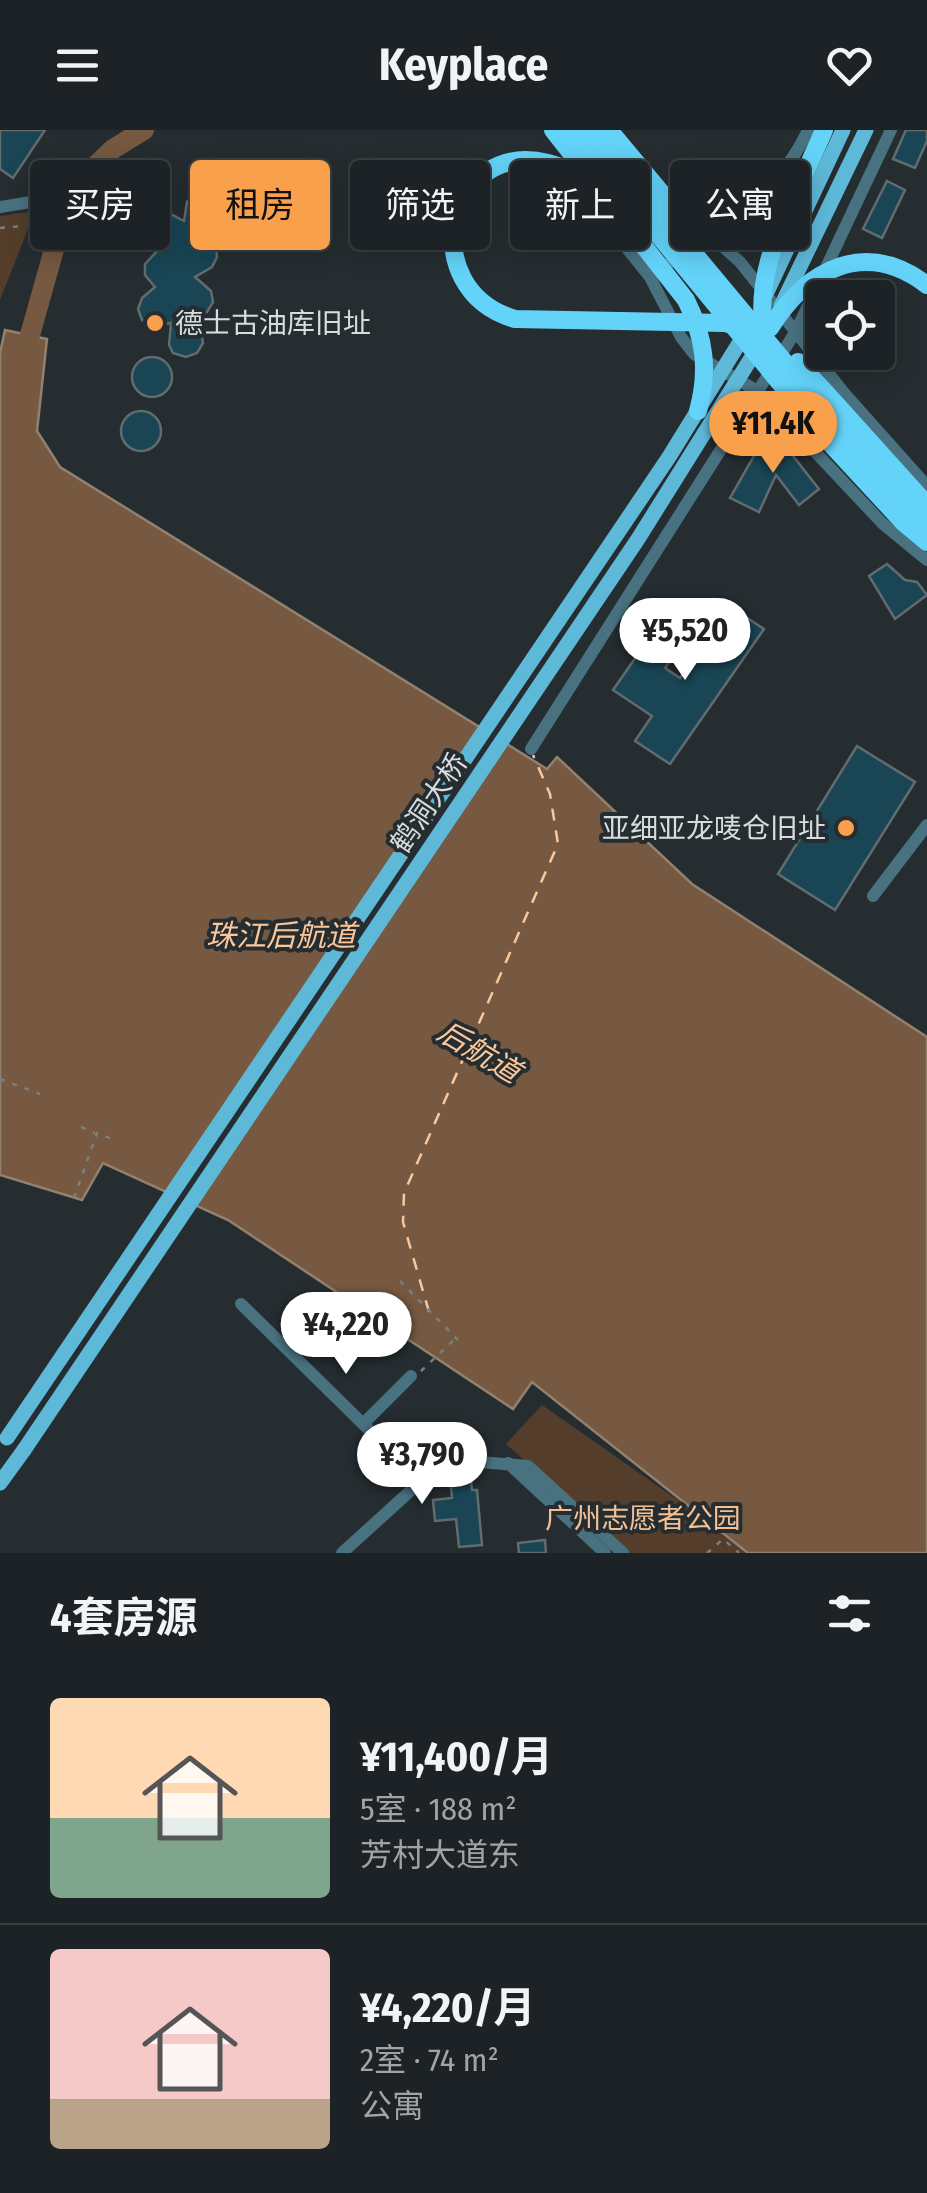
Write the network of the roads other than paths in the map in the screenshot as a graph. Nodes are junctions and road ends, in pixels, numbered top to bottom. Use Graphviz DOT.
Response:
graph roads {
  1 [pos="555,130"];
  2 [pos="572,130"];
  3 [pos="591,130"];
  4 [pos="609,130"];
  5 [pos="618,130"];
  6 [pos="808,130"];
  7 [pos="824,130"];
  8 [pos="843,130"];
  9 [pos="866,130"];
  10 [pos="891,130"];
  11 [pos="578,160"];
  12 [pos="791,160"];
  13 [pos="810,163"];
  14 [pos="510,165"];
  15 [pos="670,192"];
  16 [pos="670,202"];
  17 [pos="30,203"];
  18 [pos="0,207"];
  19 [pos="649,250"];
  20 [pos="688,250"];
  21 [pos="727,250"];
  22 [pos="771,250"];
  23 [pos="650,276"];
  24 [pos="927,285"];
  25 [pos="734,301"];
  26 [pos="770,328"];
  27 [pos="796,331"];
  28 [pos="780,357"];
  29 [pos="759,392"];
  30 [pos="796,402"];
  31 [pos="698,411"];
  32 [pos="927,486"];
  33 [pos="927,505"];
  34 [pos="927,523"];
  35 [pos="927,542"];
  36 [pos="927,560"];
  37 [pos="531,749"];
  38 [pos="927,825"];
  39 [pos="873,896"];
  40 [pos="241,1304"];
  41 [pos="411,1376"];
  42 [pos="363,1424"];
  43 [pos="0,1448"];
  44 [pos="508,1464"];
  45 [pos="420,1480"];
  46 [pos="0,1484"];
  47 [pos="342,1553"];
  48 [pos="605,1553"];
  49 [pos="623,1553"];
  1 -- 11 [label="highway, bridge"];
  1 -- 23 [label="street"];
  2 -- 30 [label="highway, bridge"];
  3 -- 25 [label="highway, bridge"];
  4 -- 16 [label="highway, bridge"];
  5 -- 15 [label="street"];
  6 -- 12 [label="street"];
  7 -- 13 [label="highway"];
  8 -- 31 [label="main road, 鹤洞大桥, bridge"];
  9 -- 26 [label="main road, 鹤洞大桥, bridge"];
  10 -- 27 [label="street"];
  14 -- 28 [label="highway, bridge"];
  17 -- 18 [label="street"];
  19 -- 31 [label="highway, bridge"];
  20 -- 23 [label="street"];
  21 -- 27 [label="street"];
  22 -- 30 [label="highway, bridge"];
  23 -- 29 [label="street"];
  24 -- 26 [label="highway, bridge"];
  25 -- 28 [label="highway, bridge"];
  25 -- 33 [label="highway, bridge"];
  26 -- 46 [label="main road, 鹤洞大桥, bridge"];
  27 -- 29 [label="street"];
  27 -- 32 [label="street"];
  28 -- 34 [label="highway, bridge"];
  29 -- 36 [label="street"];
  29 -- 37 [label="street"];
  30 -- 35 [label="highway, bridge"];
  31 -- 43 [label="main road, 鹤洞大桥, bridge"];
  38 -- 39 [label="street"];
  40 -- 42 [label="street"];
  41 -- 42 [label="street"];
  42 -- 45 [label="street"];
  44 -- 45 [label="street"];
  44 -- 48 [label="street"];
  44 -- 49 [label="street"];
  45 -- 47 [label="street"];
}
